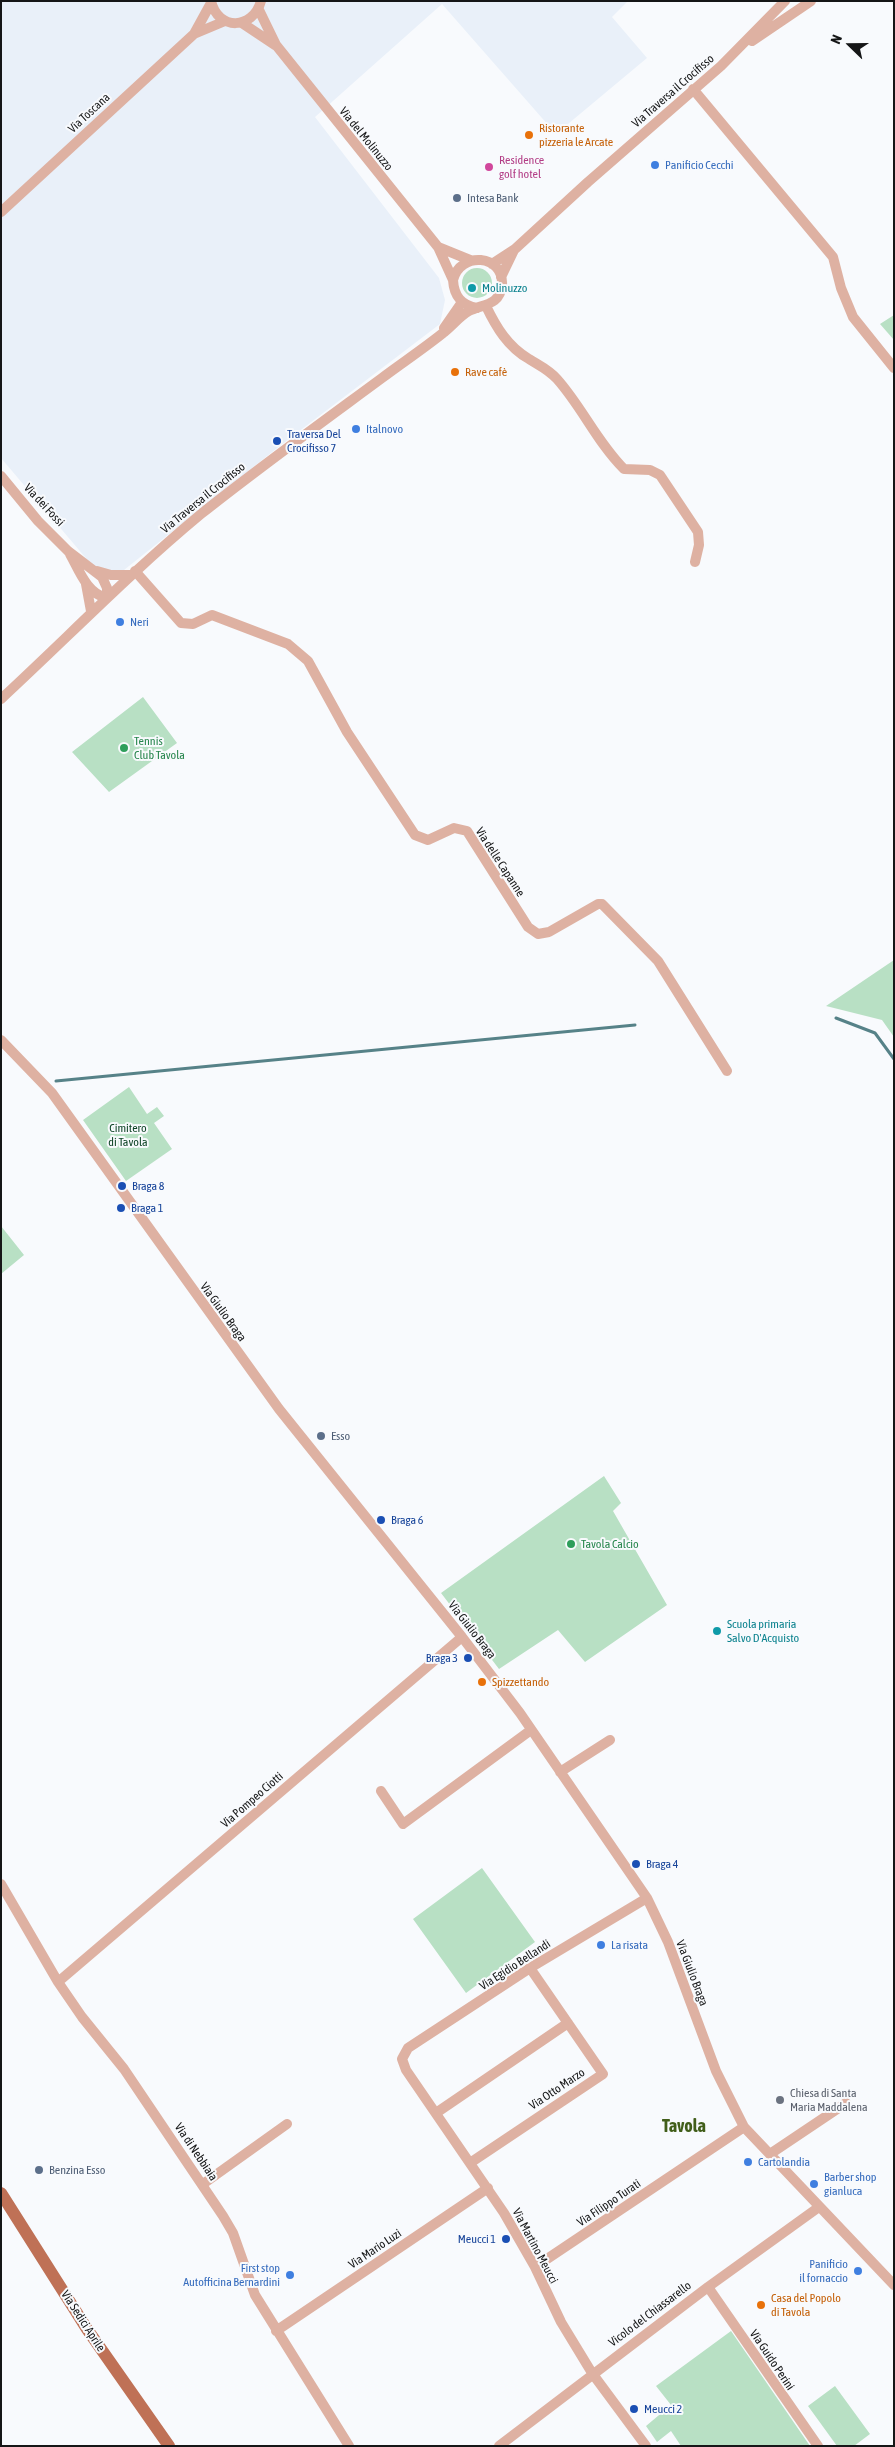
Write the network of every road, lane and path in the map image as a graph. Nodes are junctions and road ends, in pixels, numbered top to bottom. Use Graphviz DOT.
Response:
graph roads {
  1 [pos="785,1"];
  2 [pos="811,1"];
  3 [pos="211,2"];
  4 [pos="260,6"];
  5 [pos="225,21"];
  6 [pos="242,23"];
  7 [pos="194,34"];
  8 [pos="276,45"];
  9 [pos="737,52"];
  10 [pos="693,89"];
  11 [pos="1,212"];
  12 [pos="438,247"];
  13 [pos="514,249"];
  14 [pos="470,260"];
  15 [pos="492,264"];
  16 [pos="501,277"];
  17 [pos="453,280"];
  18 [pos="462,302"];
  19 [pos="481,307"];
  20 [pos="438,338"];
  21 [pos="894,368"];
  22 [pos="1,476"];
  23 [pos="68,551"];
  24 [pos="695,562"];
  25 [pos="95,571"];
  26 [pos="133,573"];
  27 [pos="86,583"];
  28 [pos="107,598"];
  29 [pos="91,611"];
  30 [pos="1,699"];
  31 [pos="1,1040"];
  32 [pos="727,1071"];
  33 [pos="462,1637"];
  34 [pos="531,1730"];
  35 [pos="610,1740"];
  36 [pos="560,1772"];
  37 [pos="381,1791"];
  38 [pos="1,1884"];
  39 [pos="646,1898"];
  40 [pos="530,1968"];
  41 [pos="58,1982"];
  42 [pos="568,2023"];
  43 [pos="402,2058"];
  44 [pos="846,2104"];
  45 [pos="436,2113"];
  46 [pos="287,2124"];
  47 [pos="744,2127"];
  48 [pos="770,2154"];
  49 [pos="470,2163"];
  50 [pos="203,2184"];
  51 [pos="488,2188"];
  52 [pos="1,2193"];
  53 [pos="819,2207"];
  54 [pos="535,2267"];
  55 [pos="894,2285"];
  56 [pos="708,2287"];
  57 [pos="276,2331"];
  58 [pos="592,2373"];
  59 [pos="169,2446"];
  60 [pos="348,2446"];
  61 [pos="499,2446"];
  62 [pos="646,2446"];
  63 [pos="818,2446"];
  1 -- 9 [label="street, Via Traversa il Crocifisso"];
  2 -- 9 [label="street, Via Traversa il Crocifisso"];
  3 -- 5 [label="street"];
  3 -- 7 [label="street, Via Toscana"];
  4 -- 6 [label="street"];
  4 -- 8 [label="street, Via del Molinuzzo"];
  5 -- 6 [label="street"];
  5 -- 7 [label="street, Via Toscana"];
  6 -- 8 [label="street, Via del Molinuzzo"];
  7 -- 11 [label="street, Via Toscana"];
  8 -- 12 [label="street, Via del Molinuzzo"];
  9 -- 10 [label="street, Via Traversa il Crocifisso"];
  10 -- 13 [label="street, Via Traversa il Crocifisso"];
  10 -- 21 [label="street"];
  12 -- 14 [label="street, Via del Molinuzzo"];
  12 -- 17 [label="street, Via del Molinuzzo"];
  13 -- 15 [label="street, Via Traversa il Crocifisso"];
  13 -- 16 [label="street, Via Traversa il Crocifisso"];
  14 -- 15 [label="street"];
  14 -- 17 [label="street"];
  15 -- 16 [label="street"];
  16 -- 19 [label="street, Via Traversa il Crocifisso"];
  17 -- 18 [label="street"];
  18 -- 19 [label="street"];
  18 -- 20 [label="street, Via Traversa il Crocifisso"];
  19 -- 20 [label="street, Via Traversa il Crocifisso"];
  19 -- 24 [label="street"];
  20 -- 26 [label="street, Via Traversa il Crocifisso"];
  22 -- 23 [label="street, Via dei Fossi"];
  23 -- 25 [label="street, Via dei Fossi"];
  23 -- 27 [label="street, Via dei Fossi"];
  25 -- 26 [label="street, Via dei Fossi"];
  25 -- 28 [label="street, Via dei Fossi"];
  26 -- 28 [label="street, Via Traversa il Crocifisso"];
  26 -- 32 [label="street, Via delle Capanne"];
  27 -- 28 [label="street, Via dei Fossi"];
  27 -- 29 [label="street, Via dei Fossi"];
  28 -- 29 [label="street, Via Traversa il Crocifisso"];
  29 -- 30 [label="street, Via Traversa il Crocifisso"];
  31 -- 33 [label="street, Via Giulio Braga"];
  33 -- 34 [label="street, Via Giulio Braga"];
  33 -- 41 [label="street, Via Pompeo Ciotti"];
  34 -- 36 [label="street, Via Giulio Braga"];
  34 -- 37 [label="street"];
  35 -- 36 [label="street"];
  36 -- 39 [label="street, Via Giulio Braga"];
  38 -- 41 [label="street, Via di Nebbiaia"];
  39 -- 40 [label="street, Via Egidio Bellandi"];
  39 -- 47 [label="street, Via Giulio Braga"];
  40 -- 42 [label="street, Via Otto Marzo"];
  40 -- 43 [label="street, Via Egidio Bellandi"];
  41 -- 50 [label="street, Via di Nebbiaia"];
  42 -- 45 [label="street"];
  42 -- 49 [label="street, Via Otto Marzo"];
  43 -- 45 [label="street, Via Martino Meucci"];
  44 -- 48 [label="street"];
  45 -- 49 [label="street, Via Martino Meucci"];
  46 -- 50 [label="street"];
  47 -- 48 [label="street, Via Giulio Braga"];
  47 -- 54 [label="street, Via Filippo Turati"];
  48 -- 53 [label="street, Via Giulio Braga"];
  49 -- 51 [label="street, Via Martino Meucci"];
  50 -- 57 [label="street, Via di Nebbiaia"];
  51 -- 54 [label="street, Via Martino Meucci"];
  51 -- 57 [label="street, Via Mario Luzi"];
  52 -- 59 [label="main road, Via Sedici Aprile"];
  53 -- 55 [label="street, Via Giulio Braga"];
  53 -- 56 [label="street, Vicolo del Chiassarello"];
  54 -- 58 [label="street, Via Martino Meucci"];
  56 -- 58 [label="street, Vicolo del Chiassarello"];
  56 -- 63 [label="street, Via Guido Perini"];
  57 -- 60 [label="street, Via di Nebbiaia"];
  58 -- 61 [label="street, Vicolo del Chiassarello"];
  58 -- 62 [label="street, Via Martino Meucci"];
}
